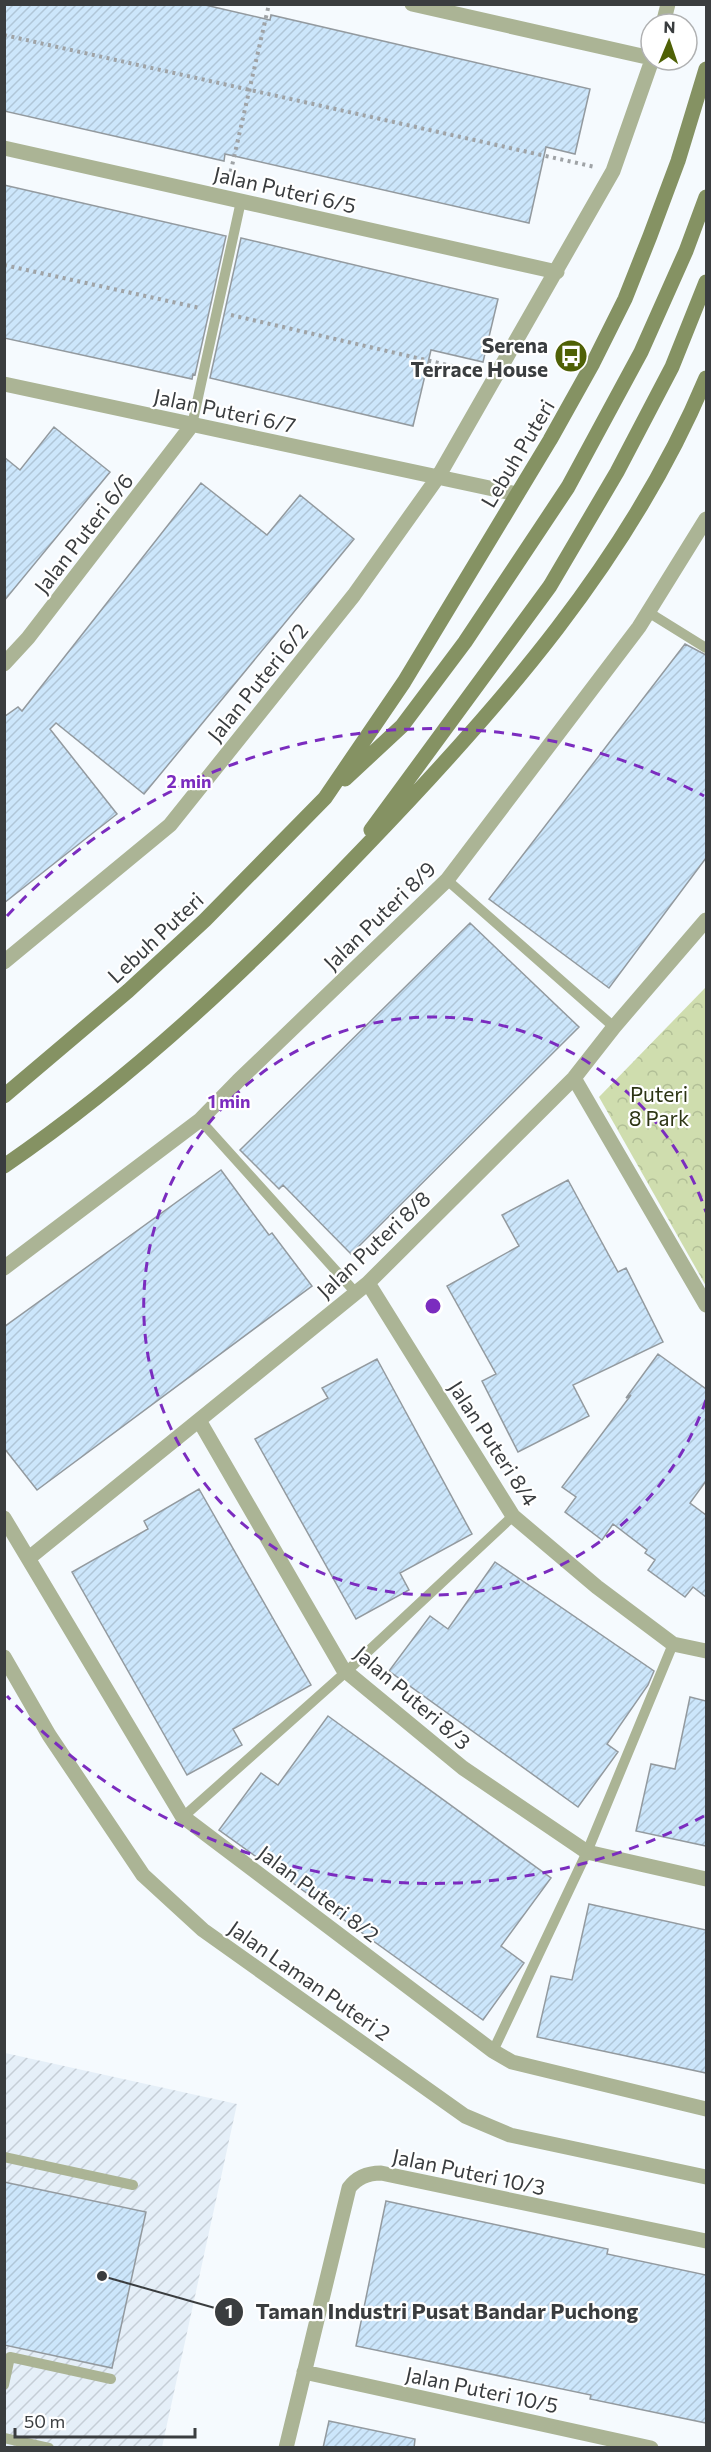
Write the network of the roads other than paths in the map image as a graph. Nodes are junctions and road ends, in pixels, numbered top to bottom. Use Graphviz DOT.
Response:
graph roads {
  1 [pos="412,4"];
  2 [pos="639,56"];
  3 [pos="706,69"];
  4 [pos="647,72"];
  5 [pos="4,148"];
  6 [pos="706,197"];
  7 [pos="241,201"];
  8 [pos="557,272"];
  9 [pos="706,282"];
  10 [pos="706,378"];
  11 [pos="4,384"];
  12 [pos="192,425"];
  13 [pos="438,477"];
  14 [pos="517,494"];
  15 [pos="706,519"];
  16 [pos="648,612"];
  17 [pos="706,648"];
  18 [pos="4,664"];
  19 [pos="325,798"];
  20 [pos="447,880"];
  21 [pos="331,883"];
  22 [pos="706,920"];
  23 [pos="4,962"];
  24 [pos="614,1026"];
  25 [pos="574,1078"];
  26 [pos="4,1096"];
  27 [pos="200,1120"];
  28 [pos="4,1166"];
  29 [pos="4,1268"];
  30 [pos="362,1288"];
  31 [pos="706,1305"];
  32 [pos="200,1422"];
  33 [pos="513,1516"];
  34 [pos="4,1518"];
  35 [pos="29,1558"];
  36 [pos="673,1644"];
  37 [pos="706,1651"];
  38 [pos="4,1657"];
  39 [pos="347,1671"];
  40 [pos="183,1817"];
  41 [pos="587,1852"];
  42 [pos="706,1879"];
  43 [pos="493,2051"];
  44 [pos="706,2109"];
  45 [pos="4,2157"];
  46 [pos="706,2177"];
  47 [pos="133,2185"];
  48 [pos="706,2241"];
  49 [pos="304,2372"];
  50 [pos="111,2379"];
  51 [pos="4,2385"];
  52 [pos="4,2438"];
  53 [pos="49,2448"];
  54 [pos="286,2448"];
  55 [pos="651,2448"];
  1 -- 2 [label="street"];
  3 -- 14 [label="main road, Lebuh Puteri"];
  4 -- 8 [label="street, Jalan Puteri 6/2"];
  5 -- 7 [label="street, Jalan Puteri 6/5"];
  6 -- 19 [label="main road, Lebuh Puteri"];
  7 -- 8 [label="street, Jalan Puteri 6/5"];
  7 -- 12 [label="lane"];
  8 -- 13 [label="street, Jalan Puteri 6/2"];
  9 -- 21 [label="main road"];
  10 -- 21 [label="main road"];
  11 -- 12 [label="street, Jalan Puteri 6/7"];
  12 -- 13 [label="street, Jalan Puteri 6/7"];
  12 -- 18 [label="street, Jalan Puteri 6/6"];
  13 -- 14 [label="street, Jalan Puteri 6/7"];
  13 -- 23 [label="street, Jalan Puteri 6/2"];
  14 -- 19 [label="main road, Lebuh Puteri"];
  15 -- 16 [label="street, Jalan Puteri 8/9"];
  16 -- 17 [label="lane"];
  16 -- 20 [label="street, Jalan Puteri 8/9"];
  19 -- 26 [label="main road, Lebuh Puteri"];
  20 -- 24 [label="lane"];
  20 -- 27 [label="street, Jalan Puteri 8/9"];
  21 -- 28 [label="main road"];
  22 -- 24 [label="street, Jalan Puteri 8/8"];
  24 -- 25 [label="street, Jalan Puteri 8/8"];
  25 -- 30 [label="street, Jalan Puteri 8/8"];
  25 -- 31 [label="street"];
  27 -- 29 [label="street, Jalan Puteri 8/9"];
  27 -- 30 [label="lane"];
  30 -- 32 [label="street, Jalan Puteri 8/8"];
  30 -- 33 [label="street, Jalan Puteri 8/4"];
  32 -- 35 [label="street, Jalan Puteri 8/8"];
  32 -- 39 [label="street, Jalan Puteri 8/3"];
  33 -- 36 [label="street, Jalan Puteri 8/4"];
  33 -- 39 [label="lane"];
  34 -- 35 [label="street"];
  35 -- 40 [label="street, Jalan Puteri 8/2"];
  36 -- 37 [label="street, Jalan Puteri 8/4"];
  36 -- 41 [label="lane"];
  38 -- 46 [label="street, Jalan Laman Puteri 2"];
  39 -- 40 [label="lane"];
  39 -- 41 [label="street, Jalan Puteri 8/3"];
  40 -- 43 [label="street, Jalan Puteri 8/2"];
  41 -- 42 [label="street, Jalan Puteri 8/3"];
  41 -- 43 [label="lane"];
  43 -- 44 [label="street, Jalan Puteri 8/2"];
  45 -- 47 [label="lane"];
  48 -- 49 [label="street, Jalan Puteri 10/3"];
  49 -- 54 [label="street, Jalan Puteri 10/3"];
  49 -- 55 [label="street, Jalan Puteri 10/5"];
  50 -- 51 [label="lane"];
  52 -- 53 [label="lane"];
}
